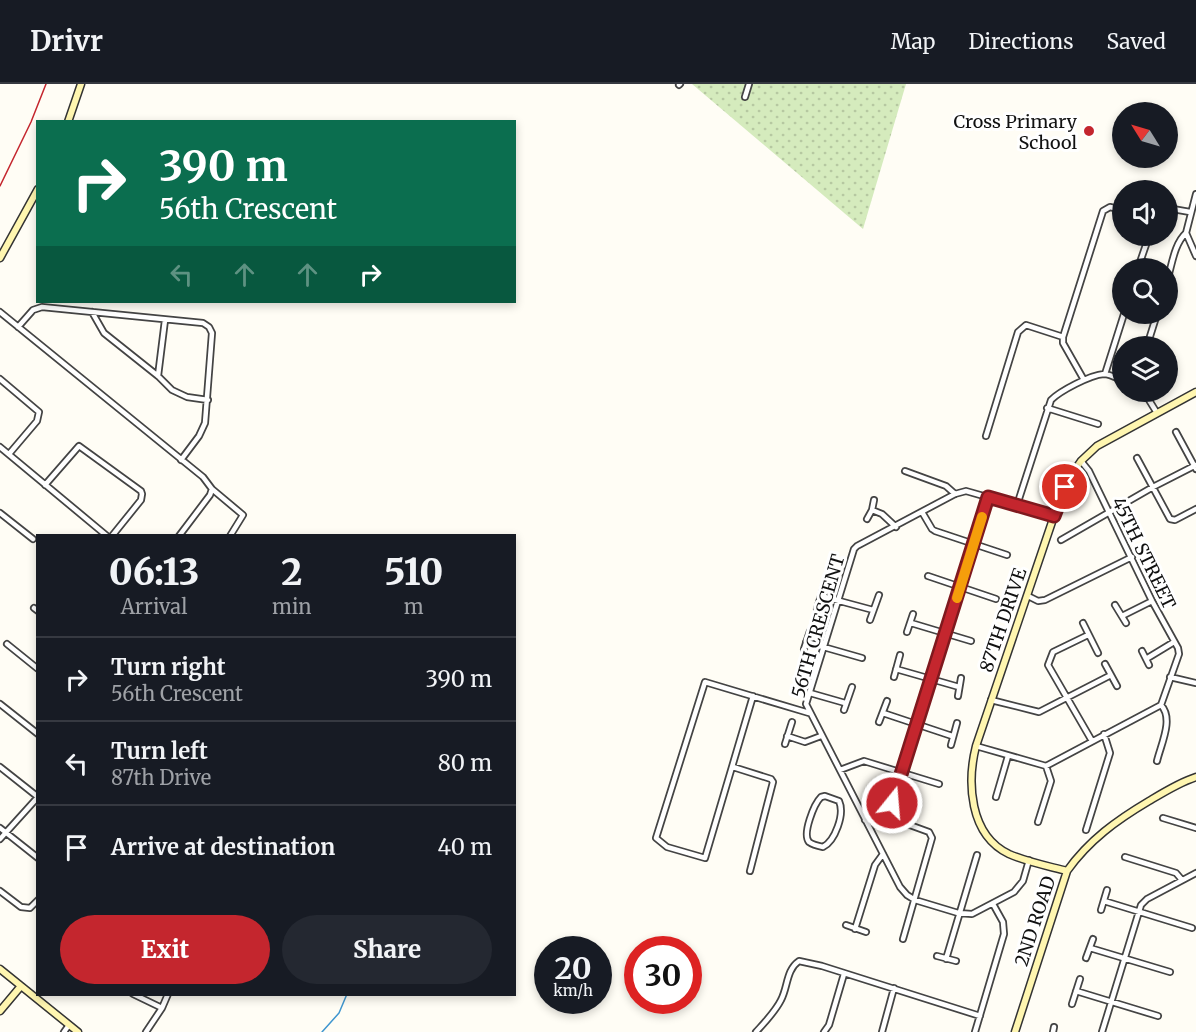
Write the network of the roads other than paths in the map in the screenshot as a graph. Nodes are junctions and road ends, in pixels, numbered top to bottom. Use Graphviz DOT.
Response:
graph roads {
  1 [pos="81,84"];
  2 [pos="749,84"];
  3 [pos="745,97"];
  4 [pos="69,120"];
  5 [pos="36,193"];
  6 [pos="1195,198"];
  7 [pos="1112,208"];
  8 [pos="1178,210"];
  9 [pos="1190,212"];
  10 [pos="1186,233"];
  11 [pos="1196,256"];
  12 [pos="0,258"];
  13 [pos="1174,258"];
  14 [pos="0,312"];
  15 [pos="92,312"];
  16 [pos="165,320"];
  17 [pos="1121,324"];
  18 [pos="18,327"];
  19 [pos="1064,337"];
  20 [pos="1105,374"];
  21 [pos="158,376"];
  22 [pos="1112,376"];
  23 [pos="0,379"];
  24 [pos="1084,381"];
  25 [pos="1196,392"];
  26 [pos="208,400"];
  27 [pos="1150,402"];
  28 [pos="1047,408"];
  29 [pos="1157,413"];
  30 [pos="1098,424"];
  31 [pos="1176,432"];
  32 [pos="986,436"];
  33 [pos="0,447"];
  34 [pos="9,454"];
  35 [pos="1137,458"];
  36 [pos="181,460"];
  37 [pos="1081,461"];
  38 [pos="1195,467"];
  39 [pos="905,471"];
  40 [pos="45,485"];
  41 [pos="1153,487"];
  42 [pos="212,489"];
  43 [pos="955,494"];
  44 [pos="988,497"];
  45 [pos="874,500"];
  46 [pos="1017,505"];
  47 [pos="1196,509"];
  48 [pos="872,510"];
  49 [pos="922,512"];
  50 [pos="1109,512"];
  51 [pos="0,513"];
  52 [pos="1054,516"];
  53 [pos="867,519"];
  54 [pos="896,527"];
  55 [pos="107,534"];
  56 [pos="112,534"];
  57 [pos="181,534"];
  58 [pos="231,534"];
  59 [pos="33,539"];
  60 [pos="1062,540"];
  61 [pos="974,544"];
  62 [pos="1007,555"];
  63 [pos="1132,557"];
  64 [pos="928,576"];
  65 [pos="824,586"];
  66 [pos="960,587"];
  67 [pos="879,595"];
  68 [pos="821,596"];
  69 [pos="1028,596"];
  70 [pos="996,599"];
  71 [pos="838,601"];
  72 [pos="1152,601"];
  73 [pos="1115,605"];
  74 [pos="817,609"];
  75 [pos="873,609"];
  76 [pos="913,614"];
  77 [pos="1122,616"];
  78 [pos="870,620"];
  79 [pos="911,623"];
  80 [pos="1083,623"];
  81 [pos="1126,623"];
  82 [pos="810,631"];
  83 [pos="907,632"];
  84 [pos="946,633"];
  85 [pos="1088,634"];
  86 [pos="971,641"];
  87 [pos="806,642"];
  88 [pos="1174,642"];
  89 [pos="7,644"];
  90 [pos="824,648"];
  91 [pos="804,649"];
  92 [pos="1142,651"];
  93 [pos="1098,653"];
  94 [pos="900,655"];
  95 [pos="862,658"];
  96 [pos="1146,659"];
  97 [pos="1105,664"];
  98 [pos="1149,665"];
  99 [pos="36,667"];
  100 [pos="896,669"];
  101 [pos="1111,675"];
  102 [pos="894,677"];
  103 [pos="1170,677"];
  104 [pos="961,678"];
  105 [pos="932,680"];
  106 [pos="1196,683"];
  107 [pos="1117,686"];
  108 [pos="852,687"];
  109 [pos="959,687"];
  110 [pos="810,693"];
  111 [pos="753,696"];
  112 [pos="958,696"];
  113 [pos="1068,699"];
  114 [pos="991,700"];
  115 [pos="886,701"];
  116 [pos="845,703"];
  117 [pos="0,704"];
  118 [pos="1161,705"];
  119 [pos="844,710"];
  120 [pos="809,713"];
  121 [pos="883,713"];
  122 [pos="792,722"];
  123 [pos="879,722"];
  124 [pos="957,723"];
  125 [pos="918,724"];
  126 [pos="36,732"];
  127 [pos="1104,734"];
  128 [pos="788,736"];
  129 [pos="821,736"];
  130 [pos="952,736"];
  131 [pos="1092,741"];
  132 [pos="785,744"];
  133 [pos="951,745"];
  134 [pos="976,746"];
  135 [pos="1008,756"];
  136 [pos="1157,760"];
  137 [pos="1046,766"];
  138 [pos="0,767"];
  139 [pos="733,767"];
  140 [pos="840,770"];
  141 [pos="901,772"];
  142 [pos="1196,777"];
  143 [pos="939,784"];
  144 [pos="36,796"];
  145 [pos="996,797"];
  146 [pos="36,798"];
  147 [pos="854,799"];
  148 [pos="841,805"];
  149 [pos="888,807"];
  150 [pos="1163,818"];
  151 [pos="865,820"];
  152 [pos="1038,822"];
  153 [pos="0,828"];
  154 [pos="1196,828"];
  155 [pos="1086,831"];
  156 [pos="5,832"];
  157 [pos="0,839"];
  158 [pos="883,854"];
  159 [pos="977,855"];
  160 [pos="36,856"];
  161 [pos="1125,857"];
  162 [pos="1029,860"];
  163 [pos="1067,871"];
  164 [pos="750,872"];
  165 [pos="1196,873"];
  166 [pos="1182,880"];
  167 [pos="1107,890"];
  168 [pos="0,891"];
  169 [pos="915,900"];
  170 [pos="1104,901"];
  171 [pos="36,902"];
  172 [pos="993,904"];
  173 [pos="1101,910"];
  174 [pos="1138,911"];
  175 [pos="958,913"];
  176 [pos="846,926"];
  177 [pos="1192,928"];
  178 [pos="855,929"];
  179 [pos="866,932"];
  180 [pos="903,939"];
  181 [pos="1093,939"];
  182 [pos="1090,948"];
  183 [pos="937,956"];
  184 [pos="946,958"];
  185 [pos="1086,958"];
  186 [pos="1125,958"];
  187 [pos="956,961"];
  188 [pos="0,969"];
  189 [pos="1170,972"];
  190 [pos="844,974"];
  191 [pos="1080,979"];
  192 [pos="21,986"];
  193 [pos="894,988"];
  194 [pos="1076,991"];
  195 [pos="137,996"];
  196 [pos="167,996"];
  197 [pos="1111,1002"];
  198 [pos="1072,1004"];
  199 [pos="162,1008"];
  200 [pos="0,1011"];
  201 [pos="980,1016"];
  202 [pos="1158,1016"];
  203 [pos="69,1025"];
  204 [pos="63,1032"];
  205 [pos="78,1032"];
  206 [pos="146,1032"];
  207 [pos="756,1032"];
  208 [pos="824,1032"];
  209 [pos="882,1032"];
  210 [pos="975,1032"];
  211 [pos="1015,1032"];
  212 [pos="1102,1032"];
  1 -- 4 [label="street"];
  2 -- 3 [label="street"];
  5 -- 12 [label="street"];
  6 -- 9 [label="street"];
  7 -- 19 [label="street"];
  8 -- 9 [label="street"];
  9 -- 10 [label="street"];
  10 -- 11 [label="street"];
  10 -- 13 [label="street"];
  14 -- 18 [label="street"];
  15 -- 16 [label="street"];
  15 -- 18 [label="street"];
  15 -- 21 [label="street"];
  16 -- 21 [label="street"];
  16 -- 26 [label="street"];
  17 -- 20 [label="street"];
  18 -- 36 [label="street"];
  19 -- 24 [label="street"];
  19 -- 32 [label="street"];
  20 -- 22 [label="street"];
  20 -- 24 [label="street"];
  21 -- 26 [label="street"];
  23 -- 34 [label="street"];
  24 -- 28 [label="street"];
  25 -- 29 [label="street, 87TH DRIVE"];
  26 -- 36 [label="street"];
  27 -- 29 [label="street"];
  28 -- 30 [label="street"];
  28 -- 46 [label="street"];
  29 -- 37 [label="street, 87TH DRIVE"];
  31 -- 38 [label="street"];
  33 -- 34 [label="street"];
  34 -- 40 [label="street"];
  35 -- 41 [label="street"];
  36 -- 42 [label="street"];
  37 -- 50 [label="street, 45TH STREET"];
  37 -- 52 [label="street, 87TH DRIVE"];
  38 -- 41 [label="street"];
  39 -- 43 [label="street"];
  40 -- 55 [label="street"];
  40 -- 56 [label="street"];
  41 -- 47 [label="street"];
  41 -- 50 [label="street"];
  42 -- 57 [label="street"];
  42 -- 58 [label="street"];
  43 -- 44 [label="street"];
  43 -- 49 [label="street, 56TH CRESCENT"];
  44 -- 46 [label="street"];
  44 -- 61 [label="street"];
  45 -- 48 [label="street"];
  46 -- 52 [label="street"];
  48 -- 53 [label="street"];
  48 -- 54 [label="street"];
  49 -- 54 [label="street, 56TH CRESCENT"];
  49 -- 61 [label="street"];
  50 -- 60 [label="street"];
  50 -- 63 [label="street, 45TH STREET"];
  51 -- 59 [label="street"];
  52 -- 69 [label="street, 87TH DRIVE"];
  54 -- 71 [label="street, 56TH CRESCENT"];
  61 -- 62 [label="street"];
  61 -- 66 [label="street"];
  63 -- 69 [label="street"];
  63 -- 72 [label="street, 45TH STREET"];
  64 -- 66 [label="street"];
  65 -- 68 [label="street"];
  66 -- 70 [label="street"];
  66 -- 84 [label="street"];
  67 -- 75 [label="street"];
  68 -- 71 [label="street"];
  68 -- 74 [label="street"];
  69 -- 114 [label="street, 87TH DRIVE"];
  71 -- 75 [label="street"];
  71 -- 90 [label="street, 56TH CRESCENT"];
  72 -- 77 [label="street"];
  72 -- 88 [label="street, 45TH STREET"];
  73 -- 77 [label="street"];
  75 -- 78 [label="street"];
  76 -- 79 [label="street"];
  77 -- 81 [label="street"];
  79 -- 83 [label="street"];
  79 -- 84 [label="street"];
  80 -- 85 [label="street"];
  82 -- 87 [label="street"];
  84 -- 86 [label="street"];
  84 -- 105 [label="street"];
  85 -- 93 [label="street"];
  85 -- 113 [label="street"];
  87 -- 90 [label="street"];
  87 -- 91 [label="street"];
  88 -- 96 [label="street"];
  88 -- 103 [label="street"];
  89 -- 99 [label="street"];
  90 -- 95 [label="street"];
  90 -- 110 [label="street, 56TH CRESCENT"];
  92 -- 96 [label="street"];
  94 -- 100 [label="street"];
  96 -- 98 [label="street"];
  97 -- 101 [label="street"];
  100 -- 102 [label="street"];
  100 -- 105 [label="street"];
  101 -- 107 [label="street"];
  101 -- 113 [label="street"];
  103 -- 106 [label="street"];
  103 -- 118 [label="street"];
  104 -- 109 [label="street"];
  105 -- 109 [label="street"];
  105 -- 125 [label="street"];
  108 -- 116 [label="street"];
  109 -- 112 [label="street"];
  110 -- 116 [label="street"];
  110 -- 120 [label="street, 56TH CRESCENT"];
  111 -- 120 [label="street"];
  111 -- 139 [label="street"];
  111 -- 139 [label="street"];
  113 -- 114 [label="street"];
  113 -- 131 [label="street"];
  114 -- 134 [label="street, 87TH DRIVE"];
  115 -- 121 [label="street"];
  116 -- 119 [label="street"];
  117 -- 126 [label="street"];
  118 -- 127 [label="street"];
  118 -- 136 [label="street"];
  120 -- 129 [label="street, 56TH CRESCENT"];
  121 -- 123 [label="street"];
  121 -- 125 [label="street"];
  122 -- 128 [label="street"];
  124 -- 130 [label="street"];
  125 -- 130 [label="street"];
  125 -- 141 [label="street"];
  127 -- 131 [label="street"];
  127 -- 155 [label="street"];
  128 -- 129 [label="street"];
  128 -- 132 [label="street"];
  129 -- 140 [label="street, 56TH CRESCENT"];
  130 -- 133 [label="street"];
  131 -- 137 [label="street"];
  134 -- 135 [label="street"];
  134 -- 162 [label="street, 87TH DRIVE"];
  135 -- 137 [label="street"];
  135 -- 145 [label="street"];
  137 -- 152 [label="street"];
  138 -- 144 [label="street"];
  139 -- 164 [label="street"];
  140 -- 141 [label="street"];
  140 -- 147 [label="street, 56TH CRESCENT"];
  141 -- 143 [label="street"];
  141 -- 149 [label="street"];
  142 -- 163 [label="street, 2ND ROAD"];
  146 -- 156 [label="street"];
  147 -- 148 [label="street"];
  147 -- 151 [label="street, 56TH CRESCENT"];
  148 -- 148 [label="street"];
  149 -- 151 [label="street"];
  149 -- 169 [label="street"];
  150 -- 154 [label="street"];
  151 -- 158 [label="street, 56TH CRESCENT"];
  153 -- 156 [label="street"];
  156 -- 157 [label="street"];
  156 -- 160 [label="street"];
  158 -- 169 [label="street, 56TH CRESCENT"];
  158 -- 178 [label="street"];
  159 -- 175 [label="street"];
  161 -- 166 [label="street"];
  162 -- 163 [label="street, 87TH DRIVE"];
  162 -- 172 [label="street"];
  163 -- 211 [label="street, 2ND ROAD"];
  165 -- 166 [label="street"];
  166 -- 174 [label="street"];
  167 -- 170 [label="street"];
  168 -- 171 [label="street"];
  169 -- 175 [label="street"];
  169 -- 180 [label="street"];
  170 -- 173 [label="street"];
  170 -- 174 [label="street"];
  172 -- 175 [label="street"];
  172 -- 201 [label="street"];
  174 -- 177 [label="street"];
  174 -- 186 [label="street"];
  175 -- 184 [label="street"];
  176 -- 178 [label="street"];
  178 -- 179 [label="street"];
  181 -- 182 [label="street"];
  182 -- 185 [label="street"];
  182 -- 186 [label="street"];
  183 -- 184 [label="street"];
  184 -- 187 [label="street"];
  186 -- 189 [label="street"];
  186 -- 197 [label="street"];
  188 -- 192 [label="street"];
  190 -- 193 [label="street"];
  190 -- 207 [label="street"];
  190 -- 208 [label="street"];
  191 -- 194 [label="street"];
  192 -- 200 [label="street"];
  192 -- 203 [label="street"];
  193 -- 201 [label="street"];
  193 -- 209 [label="street"];
  194 -- 197 [label="street"];
  194 -- 198 [label="street"];
  195 -- 199 [label="street"];
  196 -- 199 [label="street"];
  197 -- 202 [label="street"];
  197 -- 212 [label="street"];
  199 -- 206 [label="street"];
  201 -- 210 [label="street"];
  203 -- 204 [label="street"];
  203 -- 205 [label="street"];
}
